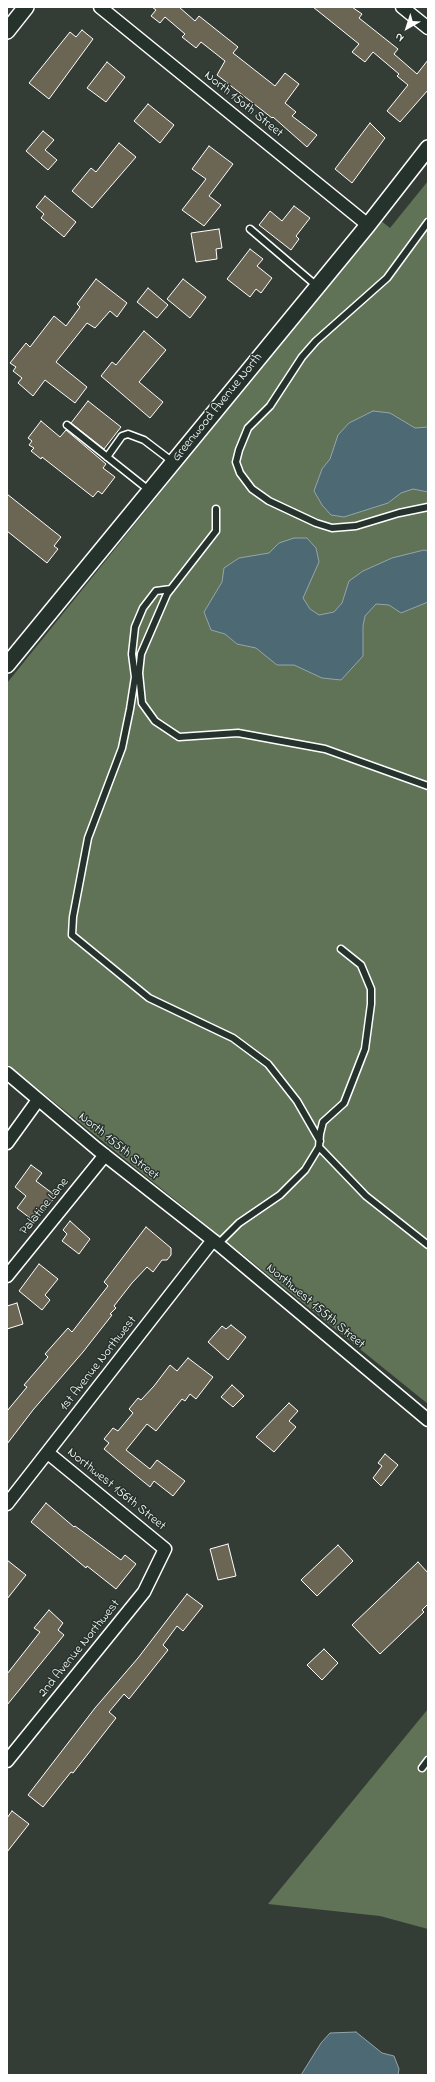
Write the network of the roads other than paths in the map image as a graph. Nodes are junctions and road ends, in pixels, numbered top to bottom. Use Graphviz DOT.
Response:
graph roads {
  1 [pos="26,7"];
  2 [pos="100,7"];
  3 [pos="402,7"];
  4 [pos="428,28"];
  5 [pos="7,31"];
  6 [pos="428,148"];
  7 [pos="428,222"];
  8 [pos="368,225"];
  9 [pos="250,229"];
  10 [pos="318,287"];
  11 [pos="67,425"];
  12 [pos="107,457"];
  13 [pos="173,462"];
  14 [pos="150,491"];
  15 [pos="428,507"];
  16 [pos="216,509"];
  17 [pos="171,589"];
  18 [pos="10,657"];
  19 [pos="428,786"];
  20 [pos="341,948"];
  21 [pos="7,1073"];
  22 [pos="38,1100"];
  23 [pos="7,1143"];
  24 [pos="319,1144"];
  25 [pos="105,1156"];
  26 [pos="215,1242"];
  27 [pos="428,1245"];
  28 [pos="7,1276"];
  29 [pos="428,1420"];
  30 [pos="48,1453"];
  31 [pos="7,1504"];
  32 [pos="165,1549"];
  33 [pos="428,1760"];
  34 [pos="7,1761"];
  35 [pos="422,1768"];
  1 -- 5 [label="street"];
  2 -- 8 [label="street, North 150th Street"];
  3 -- 4 [label="street"];
  6 -- 8 [label="street, Greenwood Avenue North"];
  7 -- 15 [label="lane"];
  8 -- 10 [label="street, Greenwood Avenue North"];
  9 -- 10 [label="lane"];
  10 -- 13 [label="street, Greenwood Avenue North"];
  11 -- 12 [label="lane"];
  12 -- 13 [label="lane"];
  12 -- 14 [label="lane"];
  13 -- 14 [label="street, Greenwood Avenue North"];
  14 -- 18 [label="street, Greenwood Avenue North"];
  16 -- 17 [label="lane"];
  17 -- 19 [label="lane"];
  17 -- 24 [label="lane"];
  20 -- 24 [label="lane"];
  21 -- 22 [label="street, North 155th Street"];
  22 -- 23 [label="street"];
  22 -- 25 [label="street, North 155th Street"];
  24 -- 26 [label="lane"];
  24 -- 27 [label="lane"];
  25 -- 26 [label="street, North 155th Street"];
  25 -- 28 [label="street, Palatine Lane"];
  26 -- 29 [label="street, Northwest 155th Street"];
  26 -- 30 [label="street, 1st Avenue Northwest"];
  30 -- 31 [label="street, 1st Avenue Northwest"];
  30 -- 32 [label="street, Northwest 156th Street"];
  32 -- 34 [label="street, 2nd Avenue Northwest"];
  33 -- 35 [label="lane"];
}
